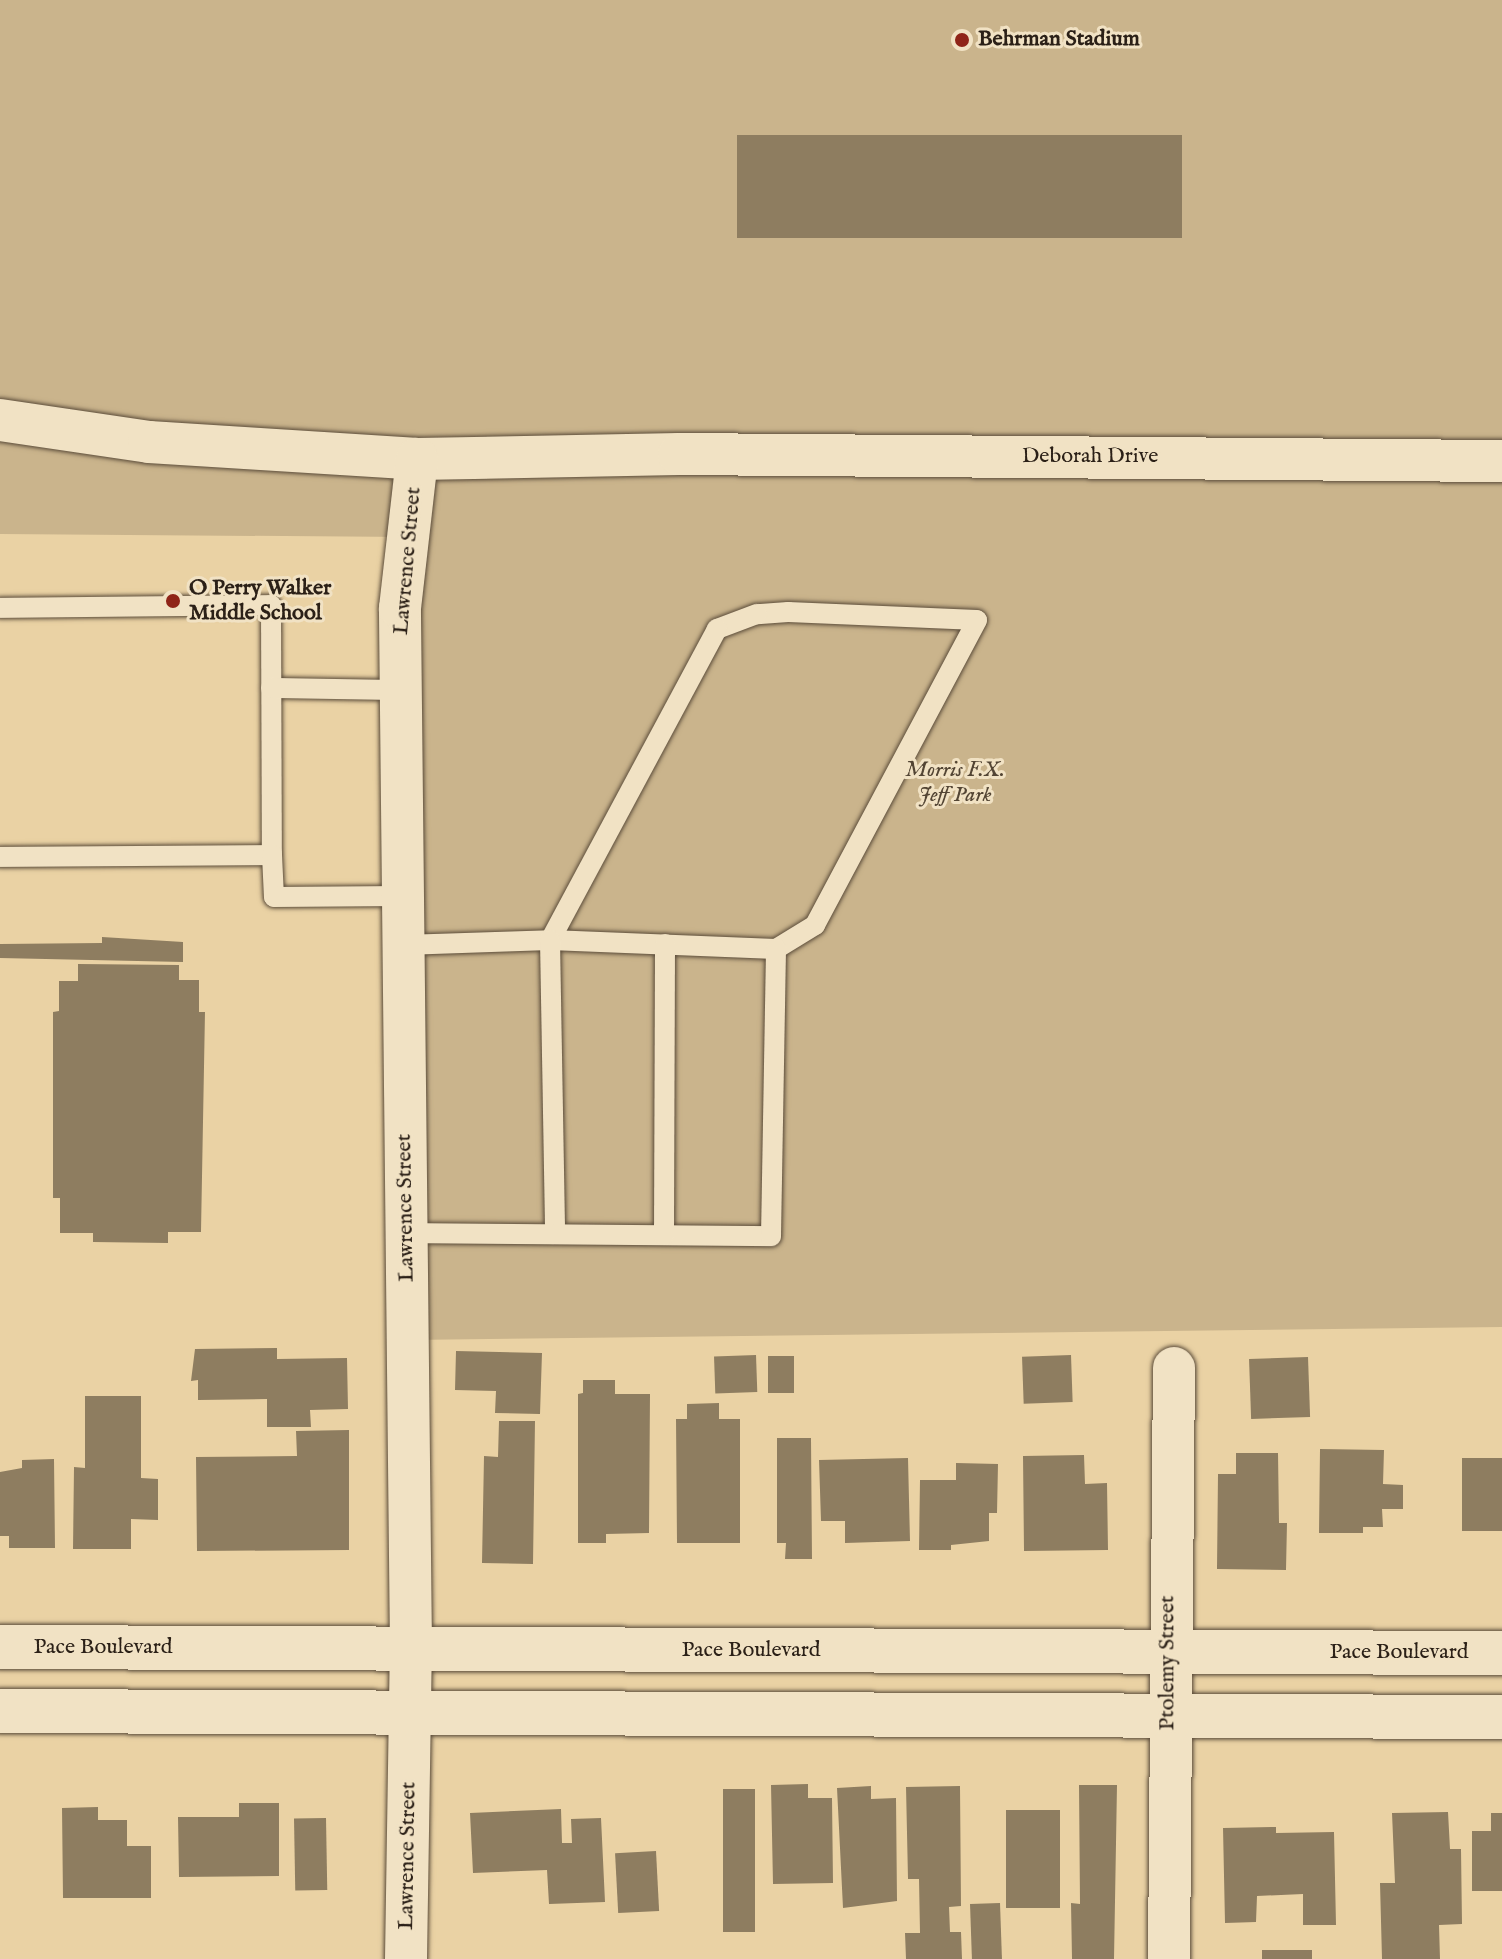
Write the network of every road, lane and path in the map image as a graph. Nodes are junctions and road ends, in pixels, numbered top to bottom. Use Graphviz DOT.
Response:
graph roads {
  1 [pos="0,420"];
  2 [pos="679,454"];
  3 [pos="417,459"];
  4 [pos="1502,461"];
  5 [pos="0,608"];
  6 [pos="271,688"];
  7 [pos="400,690"];
  8 [pos="272,855"];
  9 [pos="0,857"];
  10 [pos="402,896"];
  11 [pos="550,940"];
  12 [pos="665,944"];
  13 [pos="403,945"];
  14 [pos="776,949"];
  15 [pos="406,1233"];
  16 [pos="555,1234"];
  17 [pos="664,1235"];
  18 [pos="1174,1368"];
  19 [pos="0,1647"];
  20 [pos="411,1649"];
  21 [pos="1168,1652"];
  22 [pos="1502,1653"];
  23 [pos="0,1711"];
  24 [pos="411,1713"];
  25 [pos="1167,1716"];
  26 [pos="1502,1717"];
  27 [pos="406,1959"];
  28 [pos="1169,1959"];
  1 -- 3 [label="street, Lawrence Street"];
  2 -- 3 [label="street, Lawrence Street"];
  2 -- 4 [label="street, Deborah Drive"];
  3 -- 7 [label="street, Lawrence Street"];
  5 -- 6 [label="lane"];
  6 -- 7 [label="lane"];
  6 -- 8 [label="lane"];
  7 -- 10 [label="street, Lawrence Street"];
  8 -- 9 [label="lane"];
  8 -- 10 [label="lane"];
  10 -- 13 [label="street, Lawrence Street"];
  11 -- 12 [label="lane"];
  11 -- 13 [label="lane"];
  11 -- 14 [label="lane"];
  11 -- 16 [label="lane"];
  12 -- 14 [label="lane"];
  12 -- 17 [label="lane"];
  13 -- 15 [label="street, Lawrence Street"];
  14 -- 17 [label="lane"];
  15 -- 16 [label="lane"];
  15 -- 20 [label="street, Lawrence Street"];
  16 -- 17 [label="lane"];
  18 -- 21 [label="street, Ptolemy Street"];
  19 -- 20 [label="street, Pace Boulevard"];
  20 -- 21 [label="street, Pace Boulevard"];
  20 -- 24 [label="street, Lawrence Street"];
  21 -- 22 [label="street, Pace Boulevard"];
  21 -- 25 [label="street, Ptolemy Street"];
  23 -- 24 [label="street"];
  24 -- 25 [label="street"];
  24 -- 27 [label="street, Lawrence Street"];
  25 -- 26 [label="street"];
  25 -- 28 [label="street, Ptolemy Street"];
}
